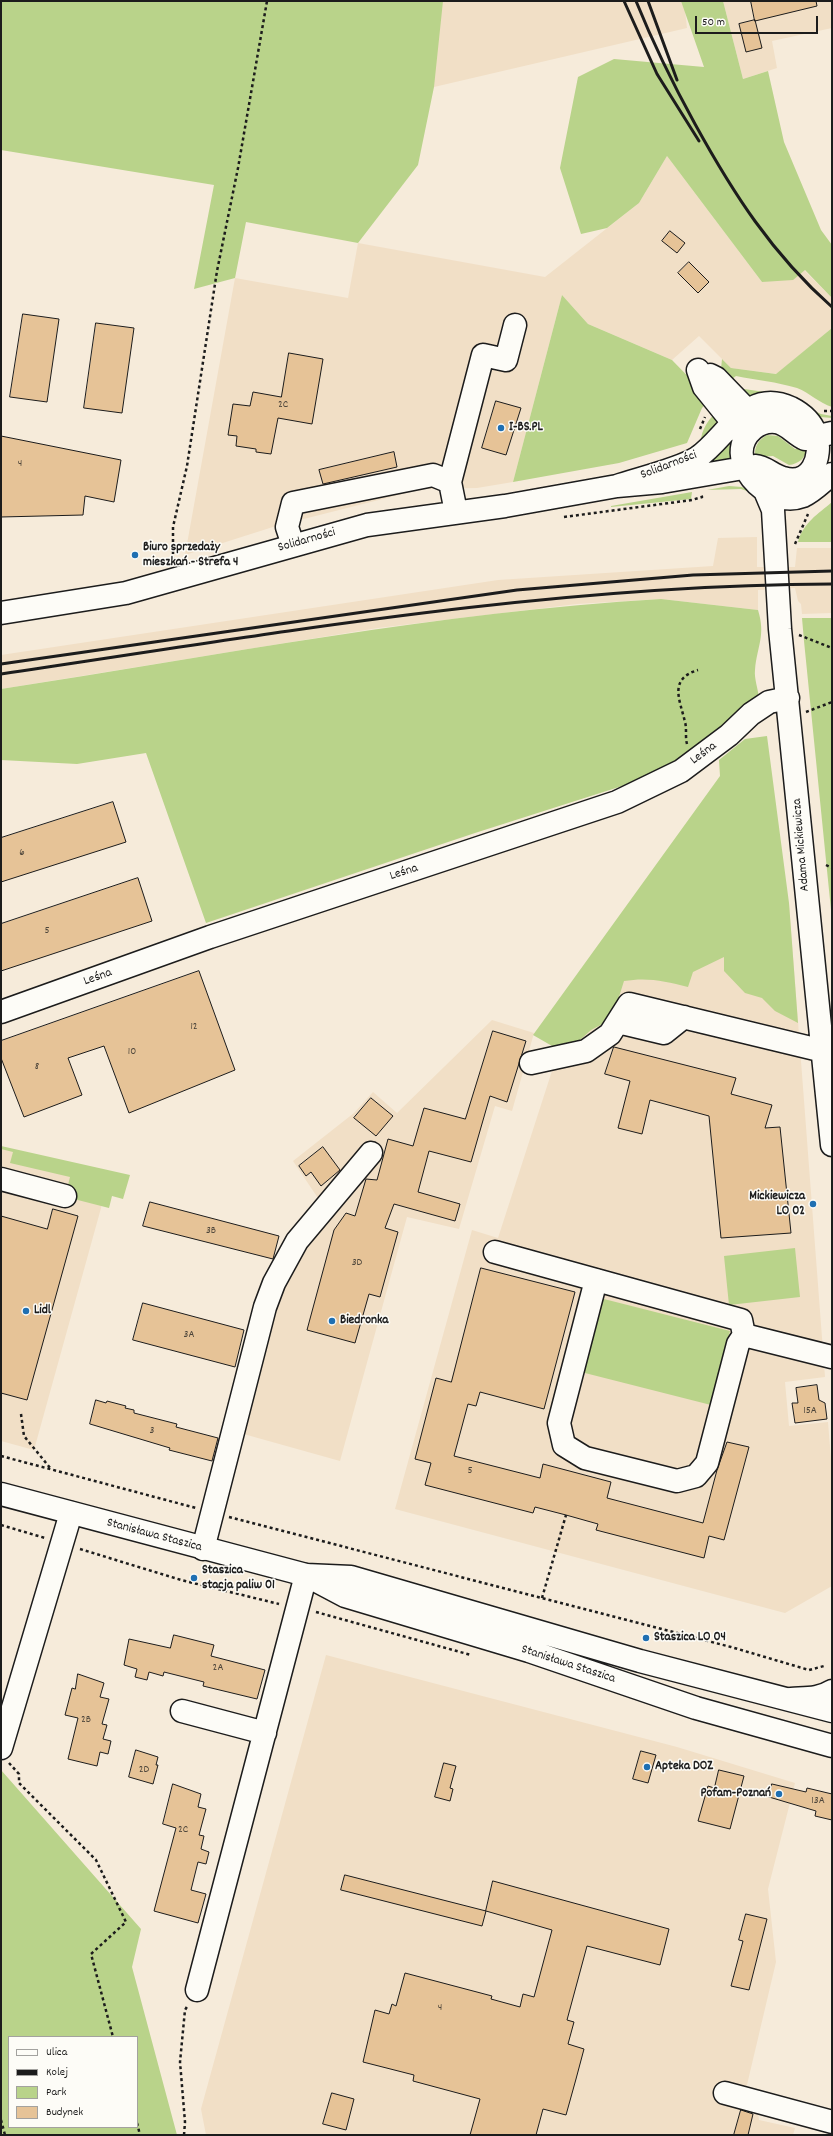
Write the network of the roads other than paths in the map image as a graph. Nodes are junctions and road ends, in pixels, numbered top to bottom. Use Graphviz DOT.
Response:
graph roads {
  1 [pos="515,324"];
  2 [pos="742,424"];
  3 [pos="824,435"];
  4 [pos="832,455"];
  5 [pos="745,467"];
  6 [pos="818,471"];
  7 [pos="450,482"];
  8 [pos="617,486"];
  9 [pos="765,491"];
  10 [pos="804,504"];
  11 [pos="456,512"];
  12 [pos="293,545"];
  13 [pos="785,546"];
  14 [pos="1,613"];
  15 [pos="788,698"];
  16 [pos="1,1012"];
  17 [pos="827,1052"];
  18 [pos="531,1063"];
  19 [pos="832,1145"];
  20 [pos="371,1153"];
  21 [pos="1,1179"];
  22 [pos="64,1196"];
  23 [pos="495,1252"];
  24 [pos="596,1280"];
  25 [pos="744,1335"];
  26 [pos="832,1357"];
  27 [pos="1,1494"];
  28 [pos="71,1513"];
  29 [pos="203,1549"];
  30 [pos="306,1575"];
  31 [pos="832,1691"];
  32 [pos="788,1700"];
  33 [pos="182,1711"];
  34 [pos="832,1711"];
  35 [pos="265,1733"];
  36 [pos="832,1746"];
  37 [pos="3,1754"];
  38 [pos="197,1990"];
  39 [pos="725,2093"];
  40 [pos="832,2122"];
  1 -- 7 [label="street"];
  2 -- 2 [label="street"];
  2 -- 3 [label="street, Solidarności"];
  2 -- 3 [label="street"];
  2 -- 5 [label="street"];
  2 -- 8 [label="street, Solidarności"];
  3 -- 6 [label="street"];
  4 -- 6 [label="street"];
  5 -- 6 [label="street, Solidarności"];
  5 -- 8 [label="street, Solidarności"];
  5 -- 9 [label="street"];
  6 -- 10 [label="street"];
  7 -- 11 [label="street"];
  7 -- 12 [label="street"];
  8 -- 11 [label="street, Solidarności"];
  9 -- 10 [label="street"];
  9 -- 13 [label="street, Adama Mickiewicza"];
  10 -- 13 [label="street, Adama Mickiewicza"];
  11 -- 12 [label="street, Solidarności"];
  12 -- 14 [label="street, Solidarności"];
  13 -- 15 [label="street, Adama Mickiewicza"];
  15 -- 16 [label="street, Leśna"];
  15 -- 17 [label="street, Adama Mickiewicza"];
  17 -- 18 [label="street"];
  17 -- 19 [label="street, Adama Mickiewicza"];
  20 -- 29 [label="street"];
  21 -- 22 [label="street"];
  23 -- 24 [label="street"];
  24 -- 25 [label="street"];
  24 -- 25 [label="street"];
  25 -- 26 [label="street"];
  27 -- 28 [label="street, Stanisława Staszica"];
  28 -- 29 [label="street, Stanisława Staszica"];
  28 -- 37 [label="street"];
  29 -- 30 [label="street, Stanisława Staszica"];
  30 -- 32 [label="street, Stanisława Staszica"];
  30 -- 35 [label="street"];
  30 -- 36 [label="street, Stanisława Staszica"];
  31 -- 32 [label="street"];
  32 -- 34 [label="street, Stanisława Staszica"];
  33 -- 35 [label="street"];
  35 -- 38 [label="street"];
  39 -- 40 [label="street"];
}
